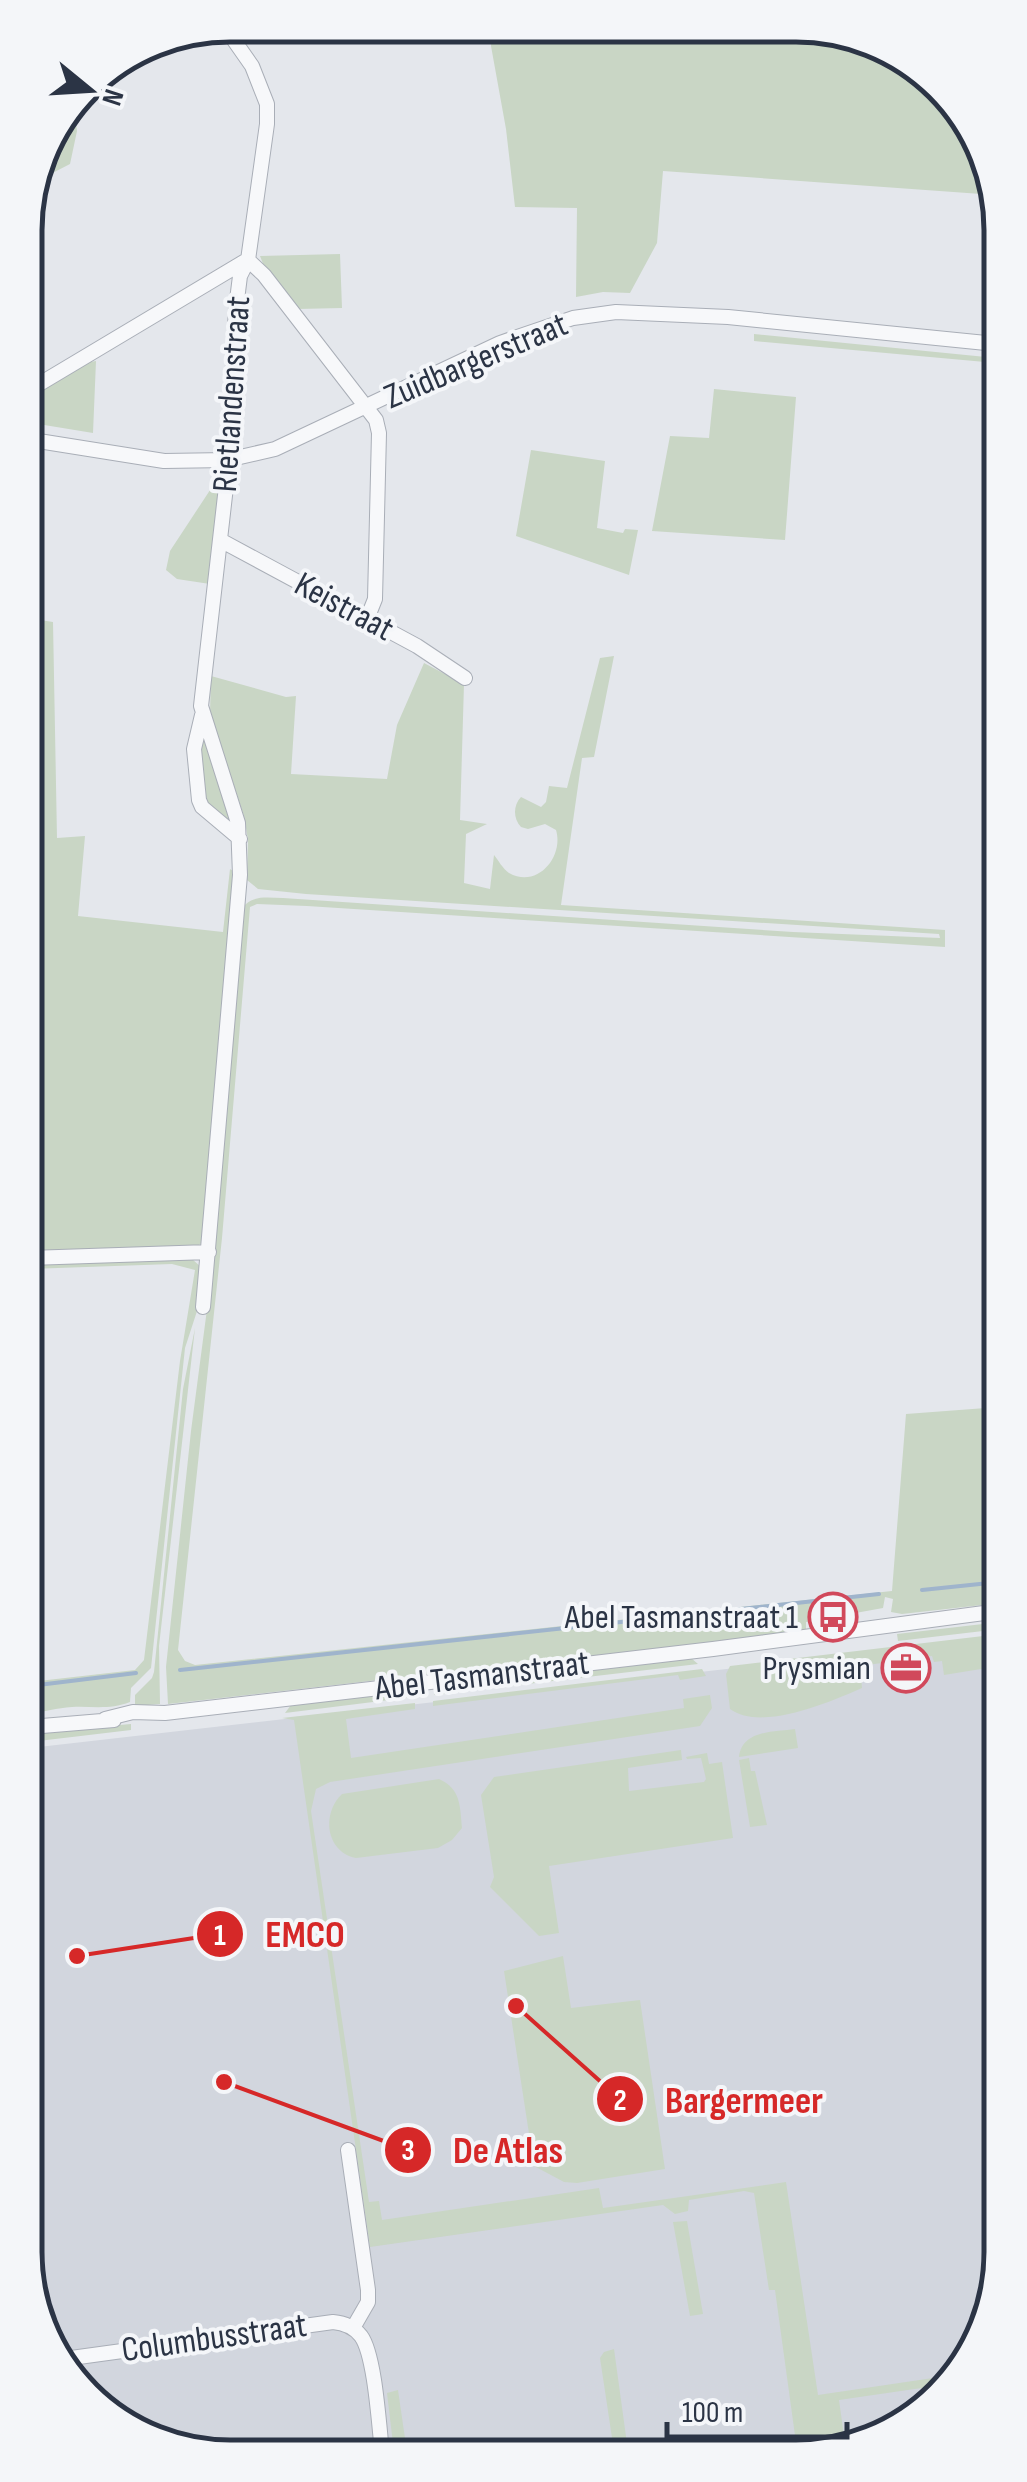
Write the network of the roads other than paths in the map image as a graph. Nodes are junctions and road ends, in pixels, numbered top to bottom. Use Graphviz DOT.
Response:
graph roads {
  1 [pos="236,43"];
  2 [pos="248,260"];
  3 [pos="984,343"];
  4 [pos="43,382"];
  5 [pos="368,406"];
  6 [pos="43,442"];
  7 [pos="227,460"];
  8 [pos="220,540"];
  9 [pos="368,619"];
  10 [pos="465,678"];
  11 [pos="202,715"];
  12 [pos="240,840"];
  13 [pos="208,1252"];
  14 [pos="42,1258"];
  15 [pos="203,1307"];
  16 [pos="984,1616"];
  17 [pos="42,1726"];
  18 [pos="348,2150"];
  19 [pos="352,2328"];
  20 [pos="76,2357"];
  21 [pos="380,2440"];
  1 -- 2 [label="street, Rietlandenstraat"];
  2 -- 4 [label="street"];
  2 -- 5 [label="street"];
  2 -- 7 [label="street, Rietlandenstraat"];
  3 -- 5 [label="street, Zuidbargerstraat"];
  5 -- 7 [label="street, Zuidbargerstraat"];
  5 -- 9 [label="street"];
  6 -- 7 [label="street, Zuidbargerstraat"];
  7 -- 8 [label="street, Rietlandenstraat"];
  8 -- 9 [label="street, Keistraat"];
  8 -- 11 [label="street, Rietlandenstraat"];
  9 -- 10 [label="street, Keistraat"];
  11 -- 12 [label="street, Rietlandenstraat"];
  11 -- 12 [label="street, Rietlandenstraat"];
  12 -- 13 [label="street, Rietlandenstraat"];
  13 -- 14 [label="street"];
  13 -- 15 [label="street, Rietlandenstraat"];
  16 -- 17 [label="street, Abel Tasmanstraat"];
  18 -- 19 [label="street"];
  19 -- 20 [label="street, Columbusstraat"];
  19 -- 21 [label="street, Columbusstraat"];
}
